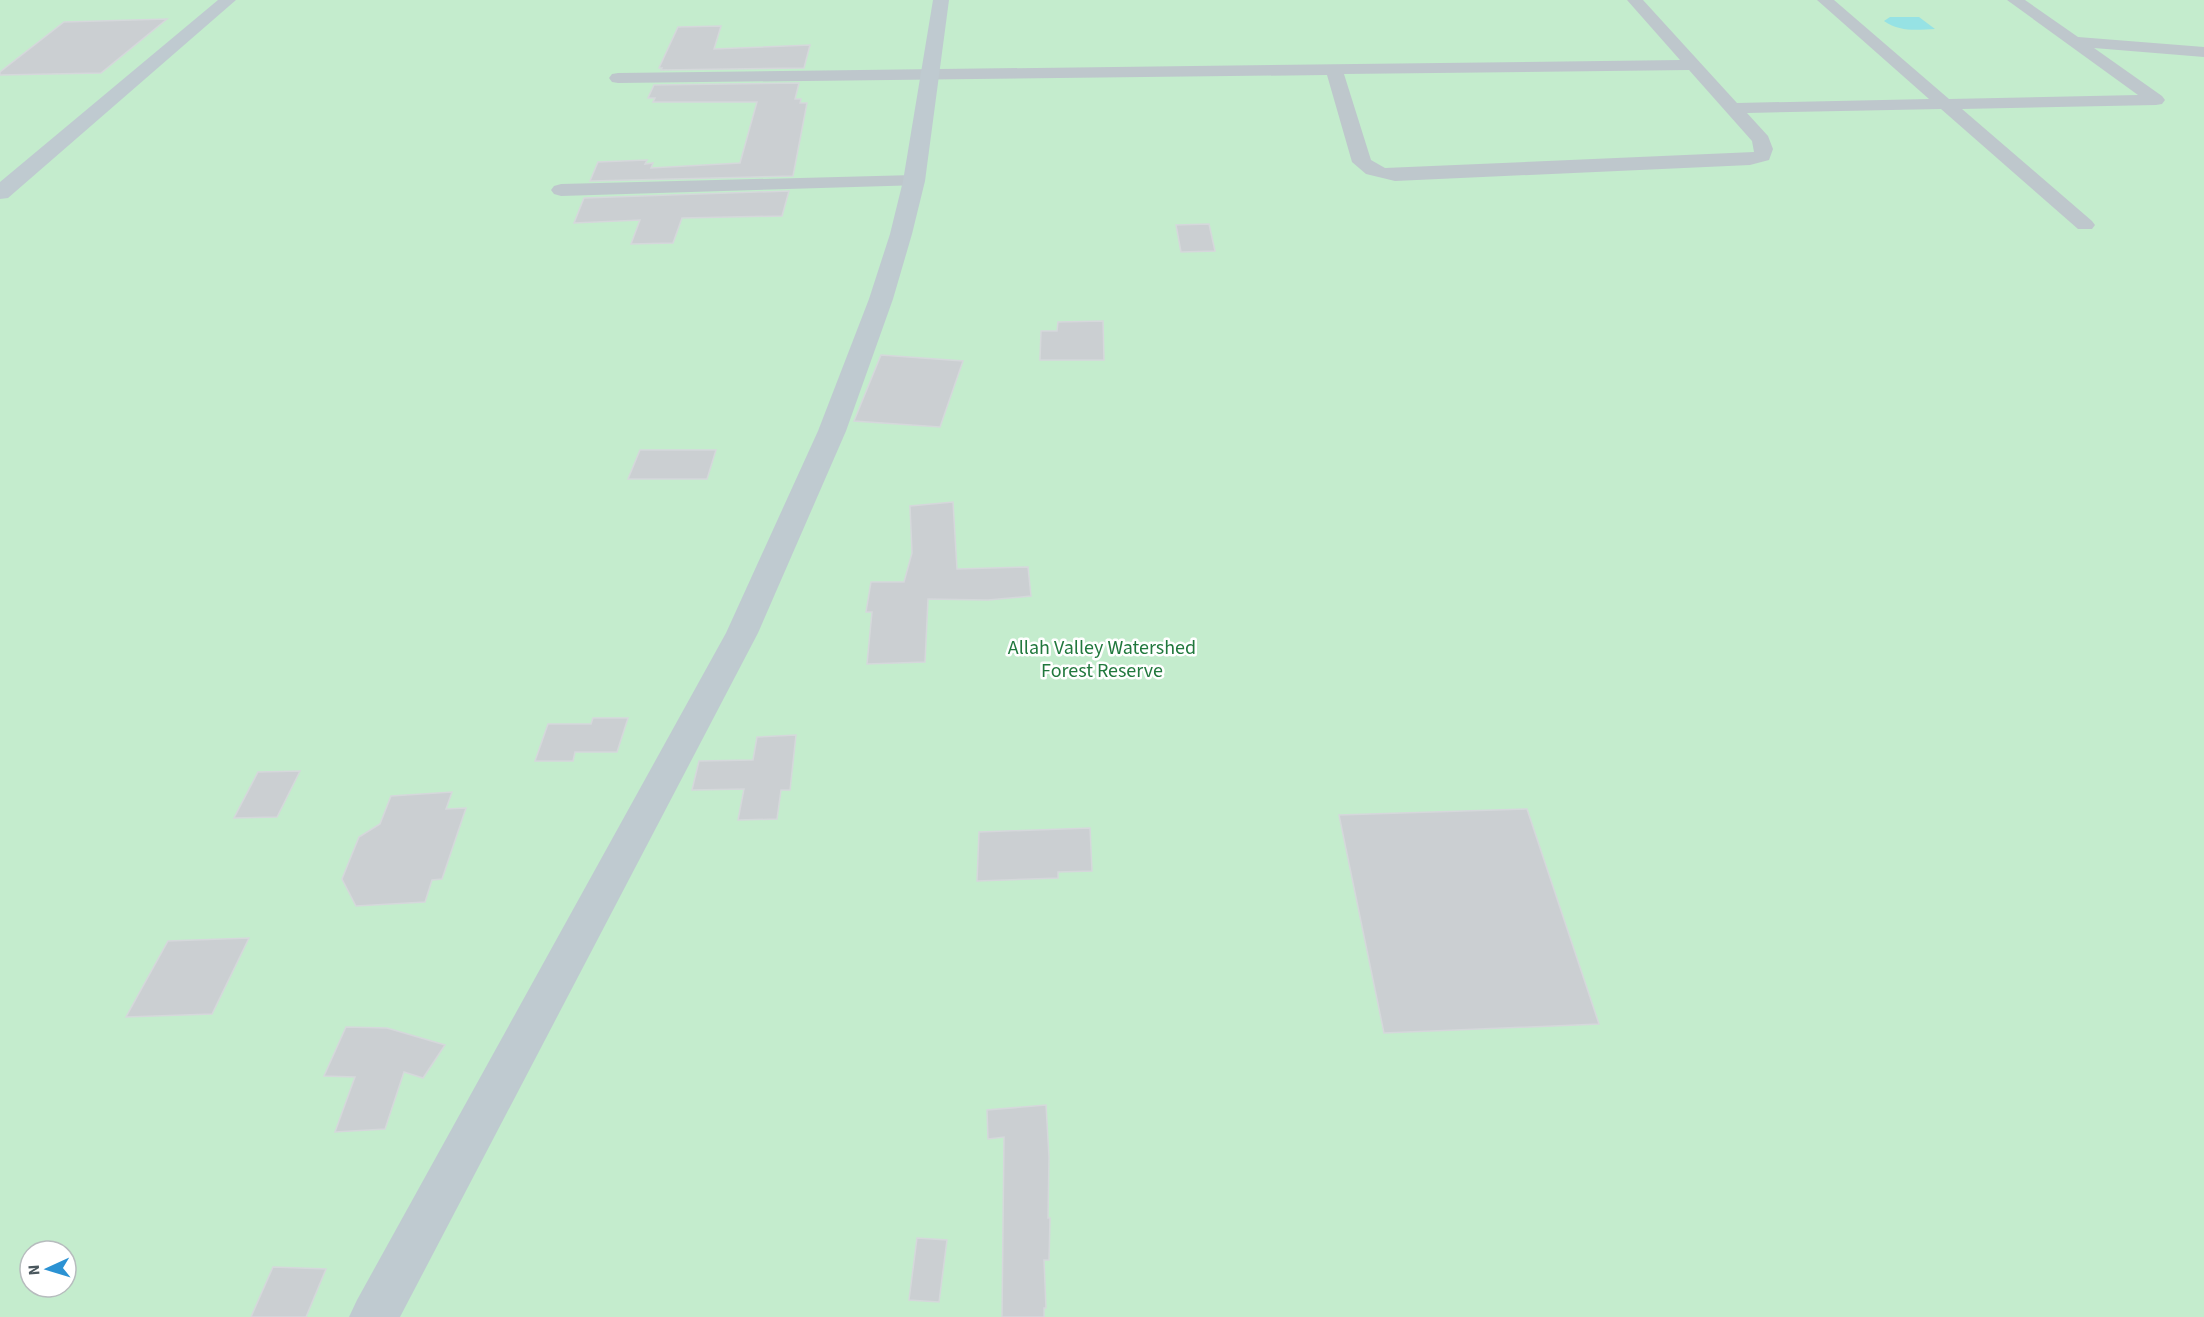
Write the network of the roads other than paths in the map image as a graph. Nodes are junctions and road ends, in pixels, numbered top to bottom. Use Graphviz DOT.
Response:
graph roads {
  1 [pos="228,0"];
  2 [pos="941,0"];
  3 [pos="1635,0"];
  4 [pos="1826,0"];
  5 [pos="2015,0"];
  6 [pos="2075,42"];
  7 [pos="2204,52"];
  8 [pos="1692,65"];
  9 [pos="1334,71"];
  10 [pos="930,75"];
  11 [pos="618,78"];
  12 [pos="1944,104"];
  13 [pos="1731,108"];
  14 [pos="914,181"];
  15 [pos="561,190"];
  16 [pos="0,193"];
  17 [pos="2085,225"];
  18 [pos="374,1317"];
  1 -- 16 [label="street"];
  2 -- 10 [label="street"];
  3 -- 8 [label="street"];
  4 -- 12 [label="street"];
  5 -- 6 [label="street"];
  6 -- 7 [label="street"];
  6 -- 12 [label="street"];
  8 -- 9 [label="street"];
  8 -- 13 [label="street"];
  9 -- 10 [label="street"];
  9 -- 13 [label="street"];
  10 -- 11 [label="street"];
  10 -- 14 [label="street"];
  12 -- 13 [label="street"];
  12 -- 17 [label="street"];
  14 -- 15 [label="street"];
  14 -- 18 [label="street"];
}
